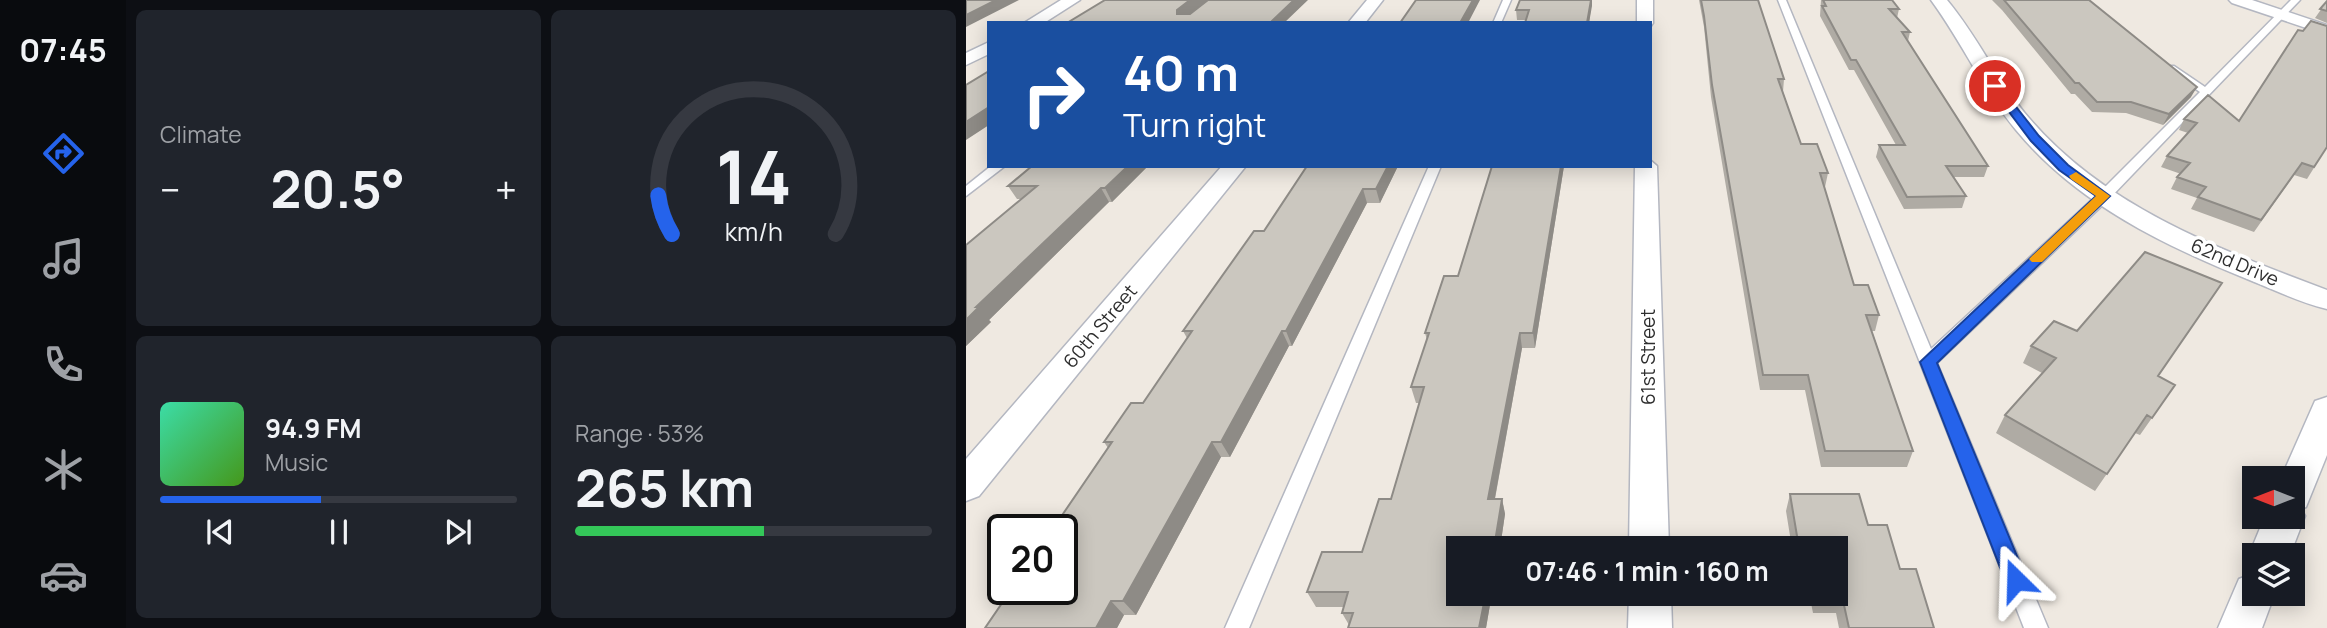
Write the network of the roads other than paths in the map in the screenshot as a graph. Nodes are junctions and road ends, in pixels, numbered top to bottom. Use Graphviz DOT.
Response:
graph roads {
  1 [pos="1072,0"];
  2 [pos="1375,0"];
  3 [pos="1507,0"];
  4 [pos="1645,0"];
  5 [pos="1782,0"];
  6 [pos="1939,0"];
  7 [pos="2237,0"];
  8 [pos="2297,0"];
  9 [pos="2282,16"];
  10 [pos="1035,21"];
  11 [pos="1358,21"];
  12 [pos="1498,21"];
  13 [pos="1645,21"];
  14 [pos="2327,30"];
  15 [pos="987,48"];
  16 [pos="2158,59"];
  17 [pos="966,60"];
  18 [pos="2206,92"];
  19 [pos="996,168"];
  20 [pos="1233,168"];
  21 [pos="1434,168"];
  22 [pos="1646,168"];
  23 [pos="966,192"];
  24 [pos="2104,196"];
  25 [pos="2327,300"];
  26 [pos="1928,362"];
  27 [pos="2327,410"];
  28 [pos="2304,466"];
  29 [pos="966,485"];
  30 [pos="1649,536"];
  31 [pos="1650,606"];
  32 [pos="2249,606"];
  33 [pos="1237,628"];
  34 [pos="1650,628"];
  35 [pos="2036,628"];
  36 [pos="2240,628"];
  1 -- 10 [label="street"];
  2 -- 11 [label="street"];
  3 -- 12 [label="lane"];
  4 -- 13 [label="street"];
  5 -- 26 [label="lane"];
  6 -- 24 [label="street, 62nd Drive"];
  7 -- 9 [label="street"];
  8 -- 9 [label="lane"];
  9 -- 14 [label="street"];
  9 -- 18 [label="lane"];
  15 -- 17 [label="street"];
  16 -- 18 [label="lane"];
  18 -- 24 [label="lane"];
  19 -- 23 [label="lane"];
  20 -- 29 [label="street, 60th Street"];
  21 -- 33 [label="lane"];
  22 -- 30 [label="street, 61st Street"];
  24 -- 25 [label="street, 62nd Drive"];
  24 -- 26 [label="lane"];
  26 -- 35 [label="lane"];
  27 -- 28 [label="street"];
  31 -- 34 [label="street"];
  32 -- 36 [label="street"];
}
